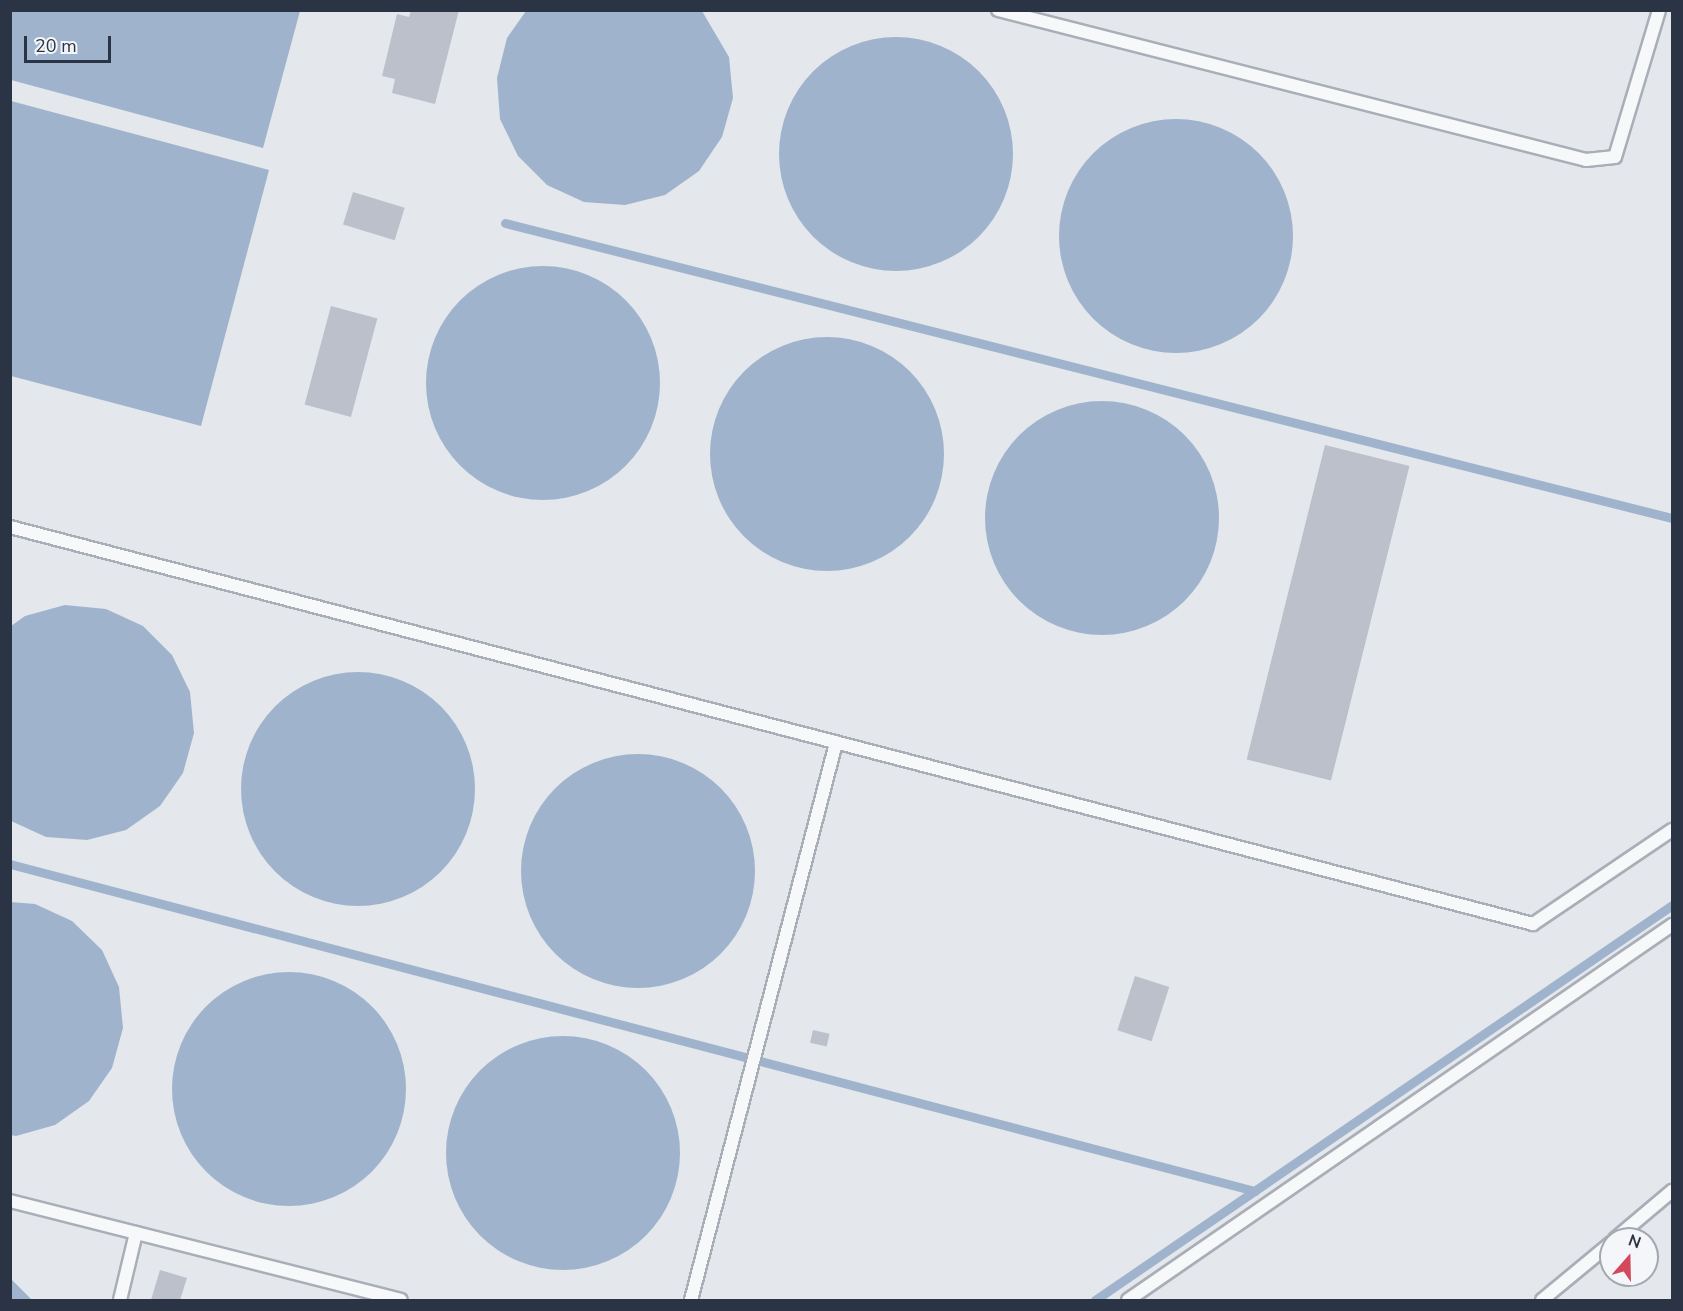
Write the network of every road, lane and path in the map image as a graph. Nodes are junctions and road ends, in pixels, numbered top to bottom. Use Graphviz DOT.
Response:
graph roads {
  1 [pos="998,10"];
  2 [pos="1659,10"];
  3 [pos="10,527"];
  4 [pos="836,742"];
  5 [pos="1672,830"];
  6 [pos="1672,925"];
  7 [pos="1672,1191"];
  8 [pos="10,1201"];
  9 [pos="1629,1227"];
  10 [pos="136,1233"];
  11 [pos="1599,1252"];
  12 [pos="120,1300"];
  13 [pos="401,1300"];
  14 [pos="692,1300"];
  15 [pos="1128,1300"];
  16 [pos="1542,1300"];
  1 -- 2 [label="lane"];
  3 -- 4 [label="lane"];
  4 -- 5 [label="lane"];
  4 -- 14 [label="lane"];
  6 -- 15 [label="lane"];
  7 -- 9 [label="lane"];
  8 -- 10 [label="lane"];
  10 -- 12 [label="lane"];
  10 -- 13 [label="lane"];
  11 -- 16 [label="lane"];
}
